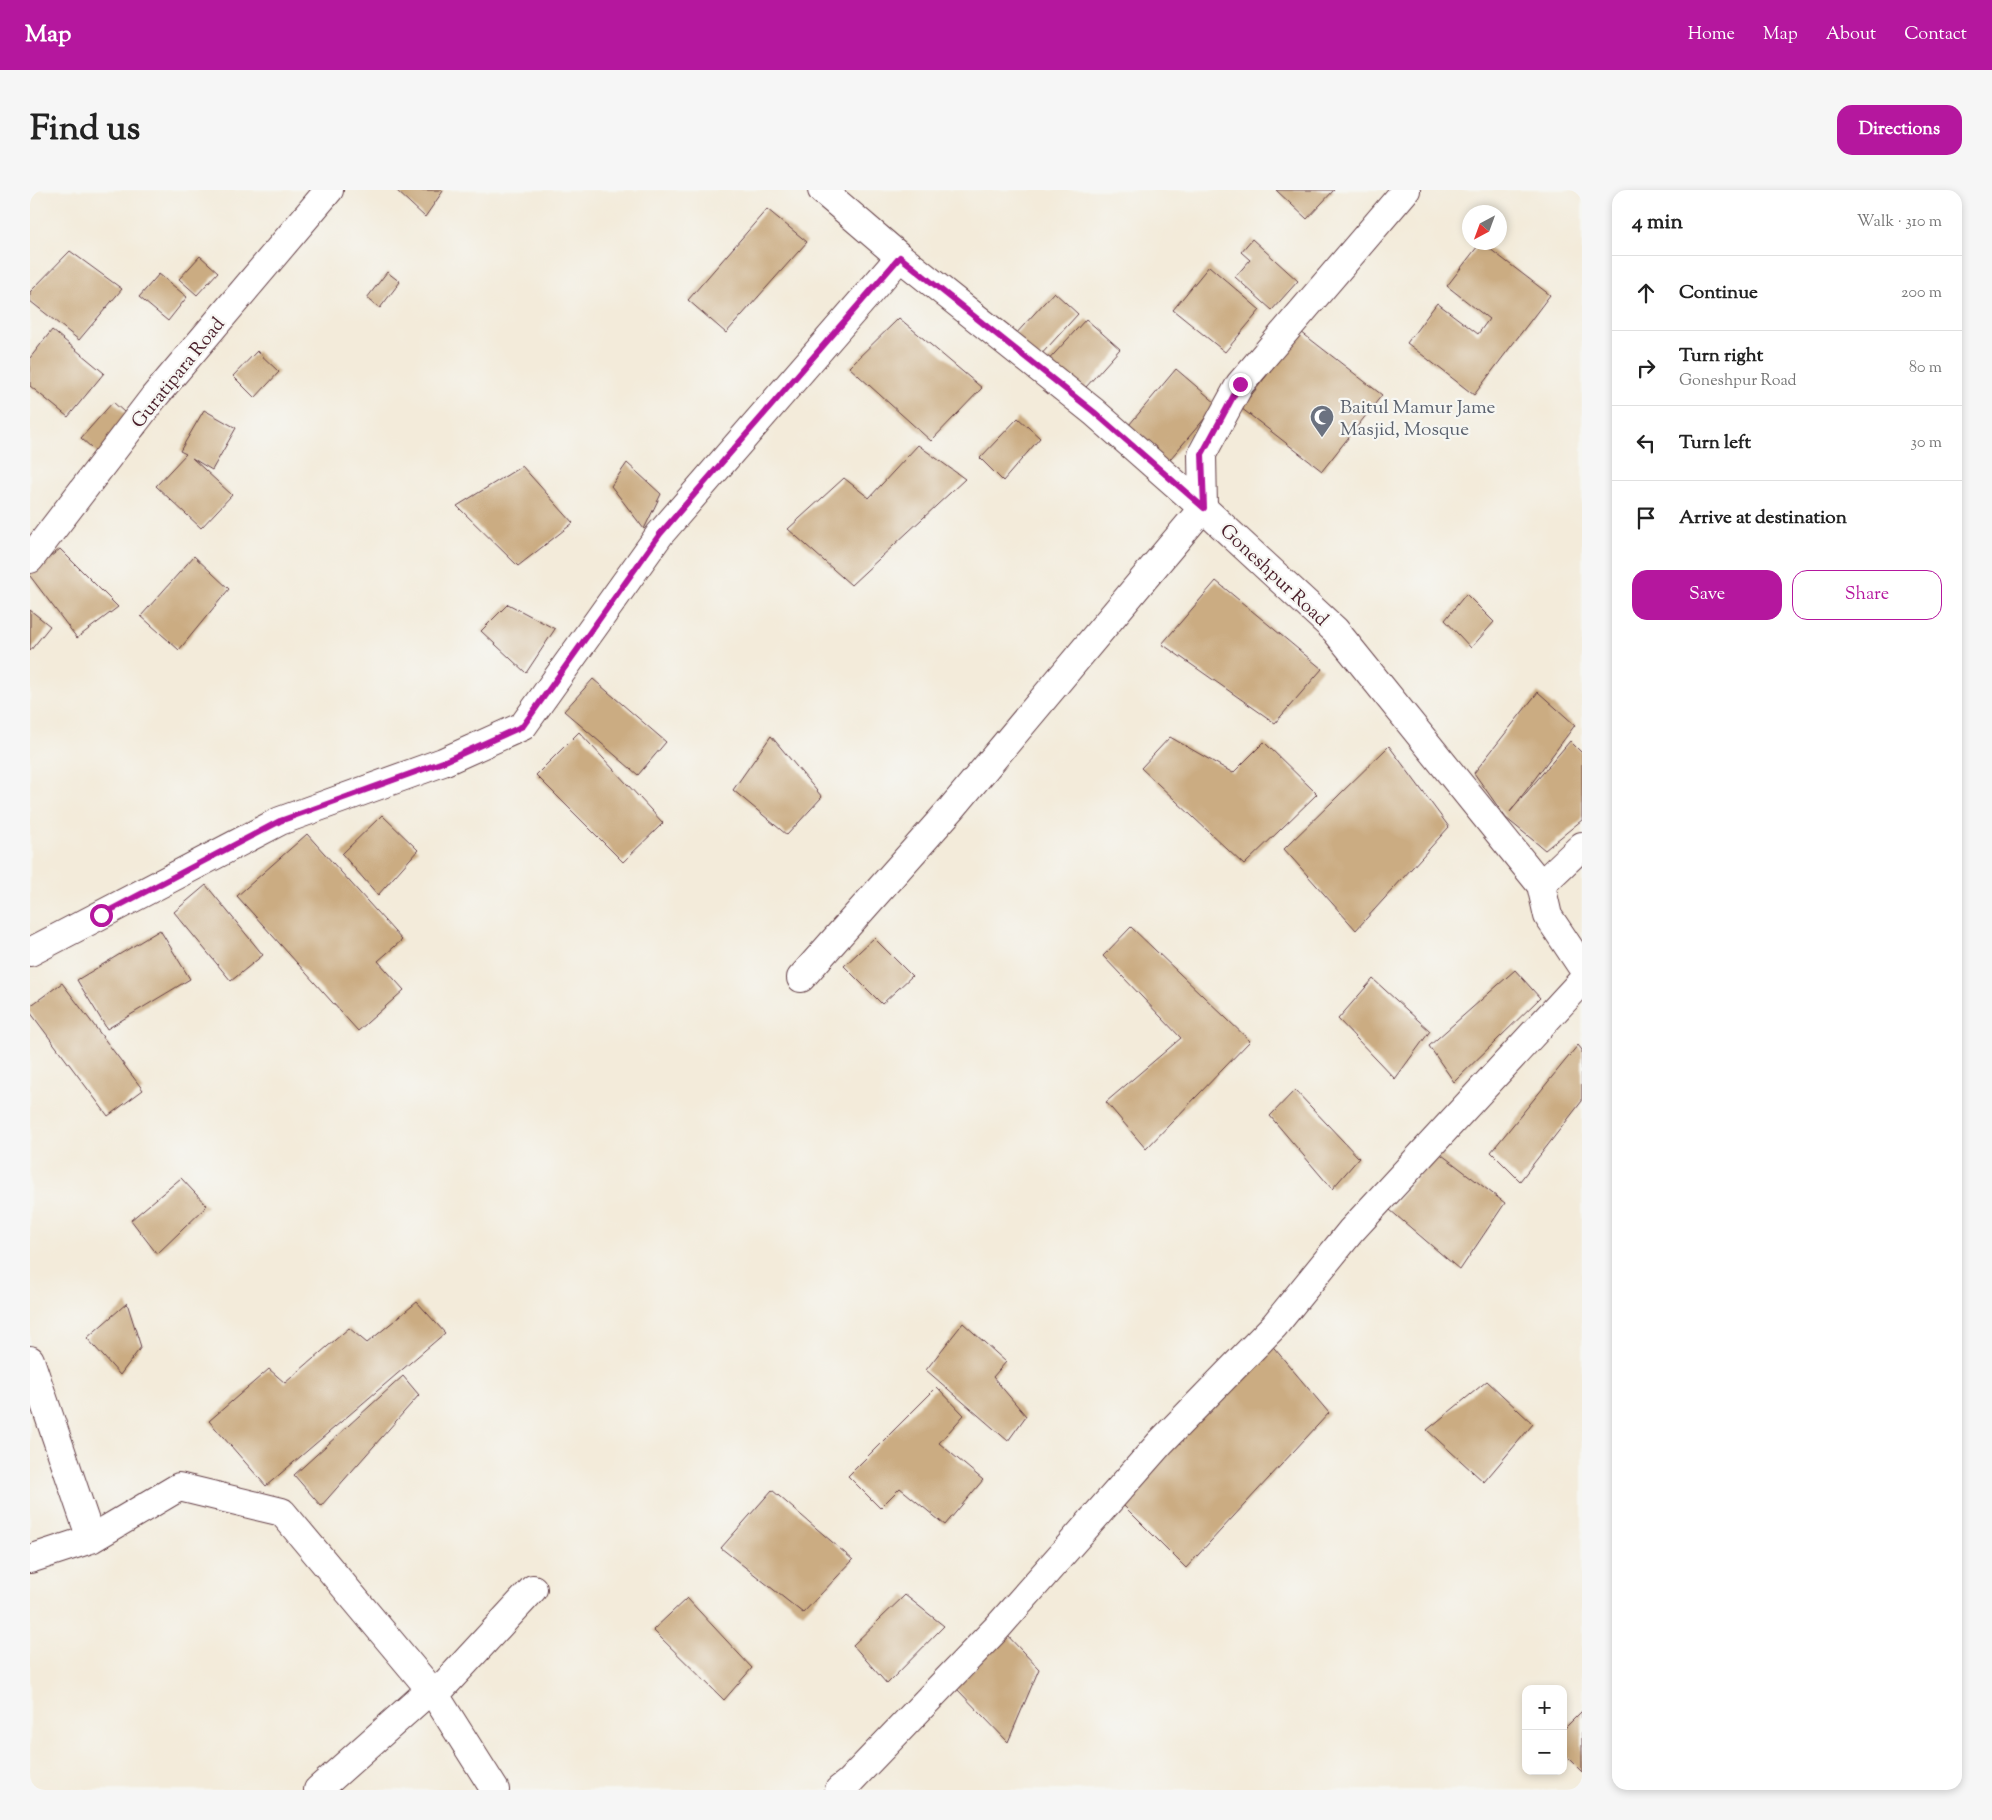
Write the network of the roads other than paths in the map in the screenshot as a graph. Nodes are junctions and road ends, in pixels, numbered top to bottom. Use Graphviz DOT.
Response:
graph roads {
  1 [pos="329,190"];
  2 [pos="822,190"];
  3 [pos="1406,190"];
  4 [pos="900,257"];
  5 [pos="1204,508"];
  6 [pos="30,559"];
  7 [pos="1582,846"];
  8 [pos="1541,885"];
  9 [pos="30,952"];
  10 [pos="1582,967"];
  11 [pos="801,978"];
  12 [pos="1582,982"];
  13 [pos="30,1360"];
  14 [pos="91,1539"];
  15 [pos="30,1559"];
  16 [pos="533,1589"];
  17 [pos="432,1693"];
  18 [pos="492,1789"];
  19 [pos="318,1790"];
  20 [pos="839,1790"];
  1 -- 6 [label="street, Guratipara Road"];
  2 -- 4 [label="street, Goneshpur Road"];
  3 -- 5 [label="street"];
  4 -- 5 [label="street, Goneshpur Road"];
  4 -- 9 [label="street"];
  5 -- 8 [label="street, Goneshpur Road"];
  5 -- 11 [label="street"];
  7 -- 8 [label="street"];
  8 -- 10 [label="street, Goneshpur Road"];
  12 -- 20 [label="street"];
  13 -- 14 [label="street"];
  14 -- 15 [label="street"];
  14 -- 17 [label="street"];
  16 -- 17 [label="street"];
  17 -- 18 [label="street"];
  17 -- 19 [label="street"];
}
